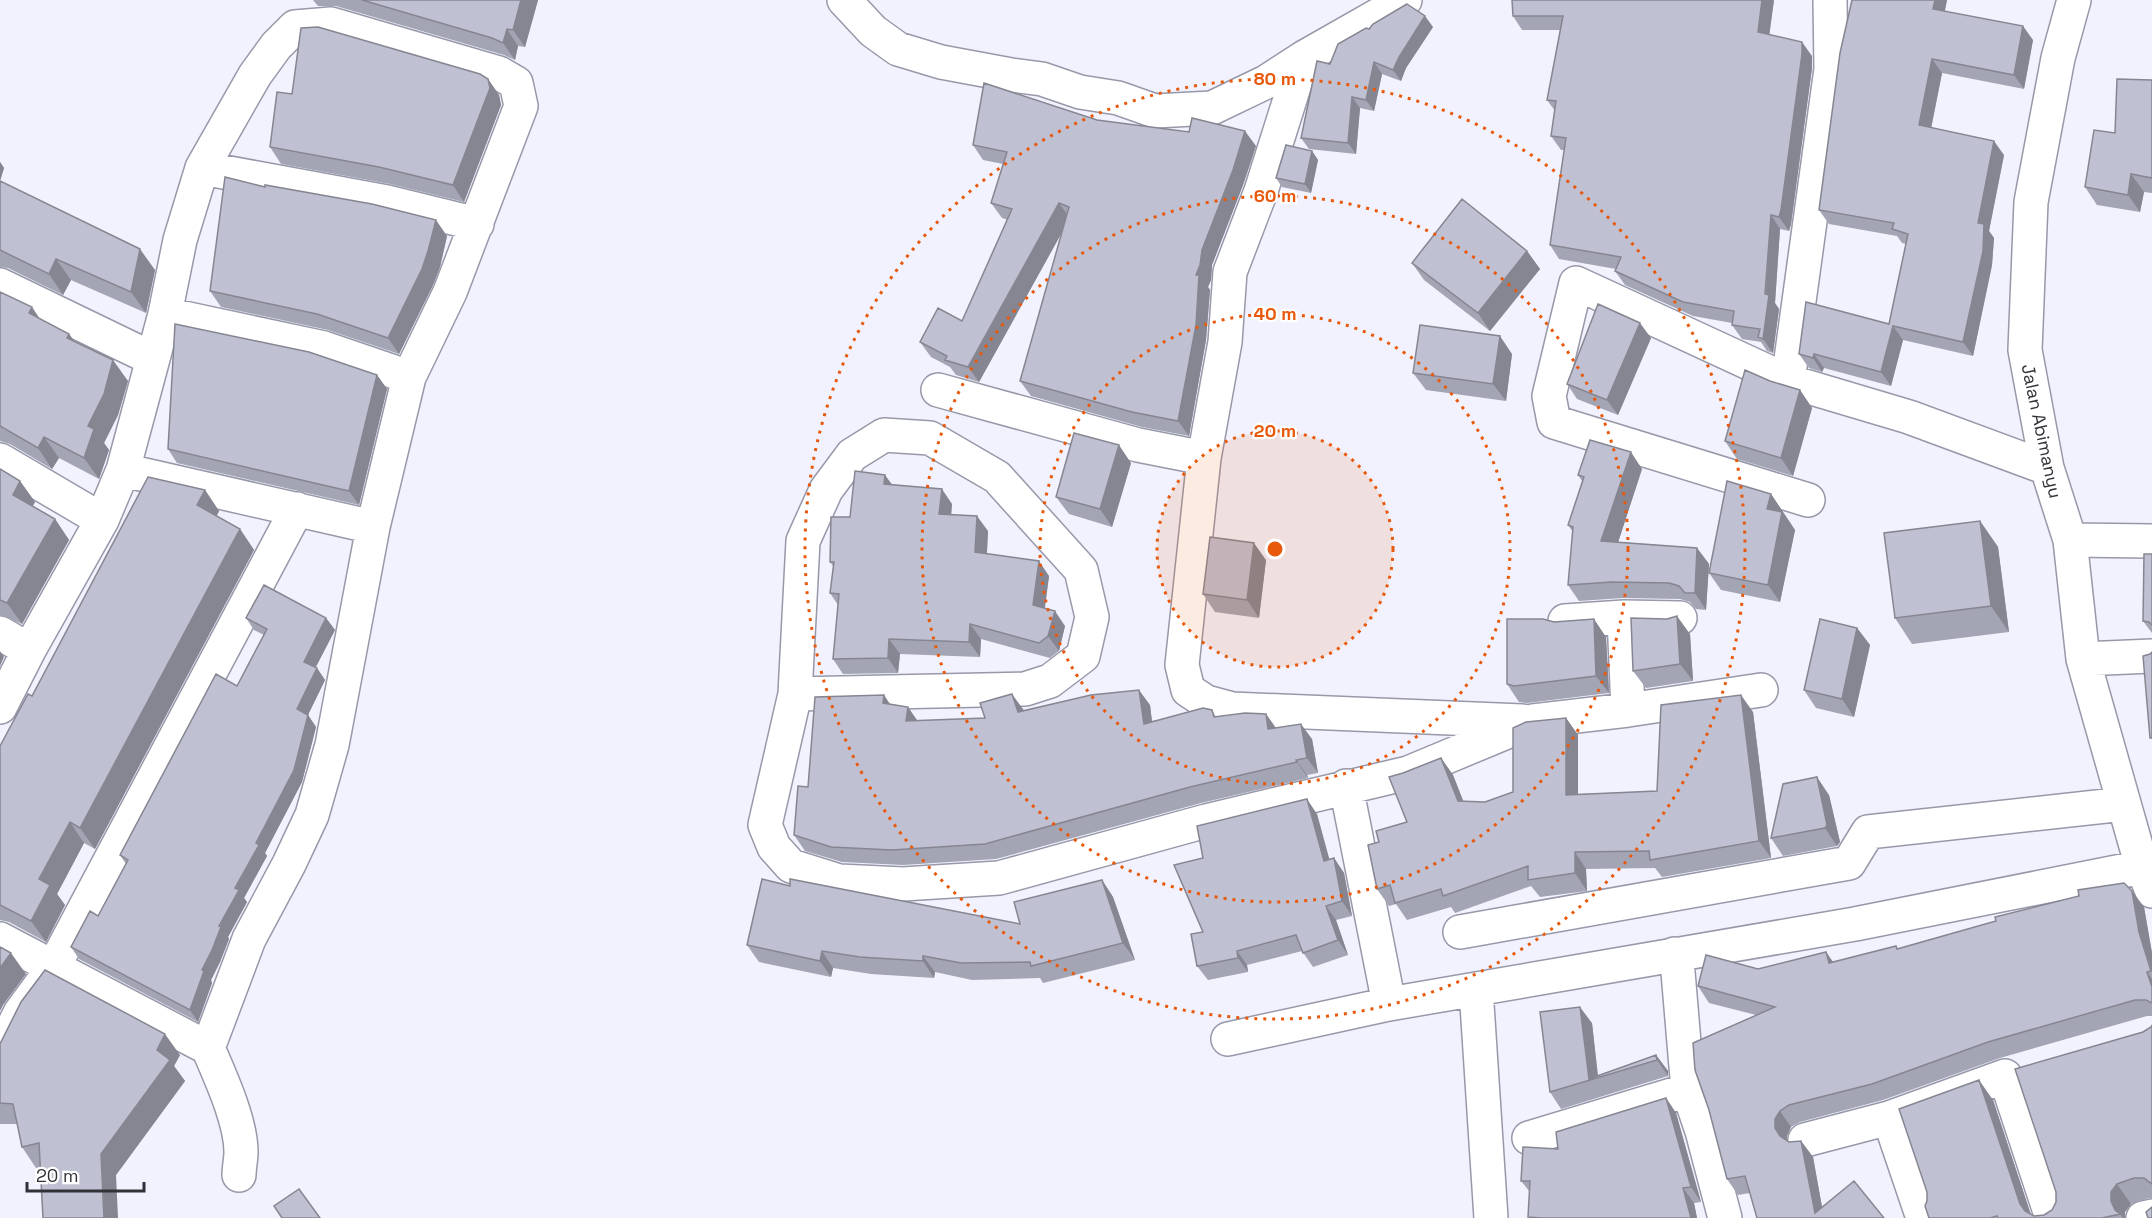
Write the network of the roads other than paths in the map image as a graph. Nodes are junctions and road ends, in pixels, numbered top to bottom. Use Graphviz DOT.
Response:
graph roads {
  1 [pos="844,0"];
  2 [pos="1405,0"];
  3 [pos="1830,0"];
  4 [pos="2074,0"];
  5 [pos="1303,58"];
  6 [pos="202,168"];
  7 [pos="477,224"];
  8 [pos="0,285"];
  9 [pos="165,314"];
  10 [pos="153,359"];
  11 [pos="409,377"];
  12 [pos="1788,381"];
  13 [pos="938,390"];
  14 [pos="1204,458"];
  15 [pos="0,460"];
  16 [pos="2047,468"];
  17 [pos="123,470"];
  18 [pos="1808,500"];
  19 [pos="297,509"];
  20 [pos="102,520"];
  21 [pos="374,527"];
  22 [pos="2070,540"];
  23 [pos="2152,541"];
  24 [pos="1624,617"];
  25 [pos="1680,618"];
  26 [pos="1566,621"];
  27 [pos="0,633"];
  28 [pos="29,650"];
  29 [pos="2152,656"];
  30 [pos="2083,659"];
  31 [pos="1761,690"];
  32 [pos="795,694"];
  33 [pos="0,707"];
  34 [pos="1628,710"];
  35 [pos="1533,721"];
  36 [pos="1346,786"];
  37 [pos="2124,804"];
  38 [pos="2147,879"];
  39 [pos="1460,932"];
  40 [pos="0,939"];
  41 [pos="1674,954"];
  42 [pos="53,968"];
  43 [pos="1476,989"];
  44 [pos="1389,1004"];
  45 [pos="1228,1039"];
  46 [pos="208,1048"];
  47 [pos="0,1054"];
  48 [pos="1688,1090"];
  49 [pos="1888,1118"];
  50 [pos="1529,1138"];
  51 [pos="1805,1140"];
  52 [pos="238,1175"];
  53 [pos="2152,1216"];
  54 [pos="1491,1218"];
  55 [pos="1725,1218"];
  56 [pos="1923,1218"];
  57 [pos="2052,1218"];
  58 [pos="2143,1218"];
  1 -- 5 [label="street"];
  2 -- 5 [label="street"];
  3 -- 12 [label="street"];
  4 -- 16 [label="street, Jalan Abimanyu"];
  5 -- 14 [label="street"];
  6 -- 7 [label="street"];
  6 -- 7 [label="street"];
  6 -- 9 [label="street"];
  7 -- 11 [label="street"];
  8 -- 10 [label="street"];
  9 -- 10 [label="street"];
  9 -- 11 [label="street"];
  10 -- 17 [label="street"];
  11 -- 21 [label="street"];
  12 -- 16 [label="street"];
  12 -- 18 [label="street"];
  13 -- 14 [label="street"];
  14 -- 35 [label="street"];
  15 -- 20 [label="street"];
  16 -- 22 [label="street, Jalan Abimanyu"];
  17 -- 19 [label="street"];
  17 -- 20 [label="street"];
  19 -- 21 [label="street"];
  19 -- 42 [label="street"];
  20 -- 28 [label="street"];
  21 -- 46 [label="street"];
  22 -- 23 [label="street"];
  22 -- 30 [label="street, Jalan Abimanyu"];
  24 -- 25 [label="street"];
  24 -- 26 [label="street"];
  24 -- 34 [label="street"];
  27 -- 28 [label="street"];
  28 -- 33 [label="street"];
  29 -- 30 [label="street"];
  30 -- 37 [label="street, Jalan Abimanyu"];
  31 -- 34 [label="street"];
  32 -- 32 [label="street"];
  32 -- 36 [label="street"];
  34 -- 35 [label="street"];
  35 -- 36 [label="street"];
  36 -- 44 [label="street"];
  37 -- 38 [label="street, Jalan Abimanyu"];
  37 -- 39 [label="street"];
  38 -- 41 [label="street"];
  40 -- 42 [label="street"];
  41 -- 43 [label="street"];
  41 -- 48 [label="street"];
  42 -- 46 [label="street"];
  42 -- 47 [label="street"];
  43 -- 44 [label="street"];
  43 -- 54 [label="street"];
  44 -- 45 [label="street"];
  46 -- 52 [label="street"];
  48 -- 50 [label="street"];
  48 -- 55 [label="street"];
  49 -- 51 [label="street"];
  49 -- 56 [label="street"];
  49 -- 57 [label="street"];
  53 -- 58 [label="street"];
}
